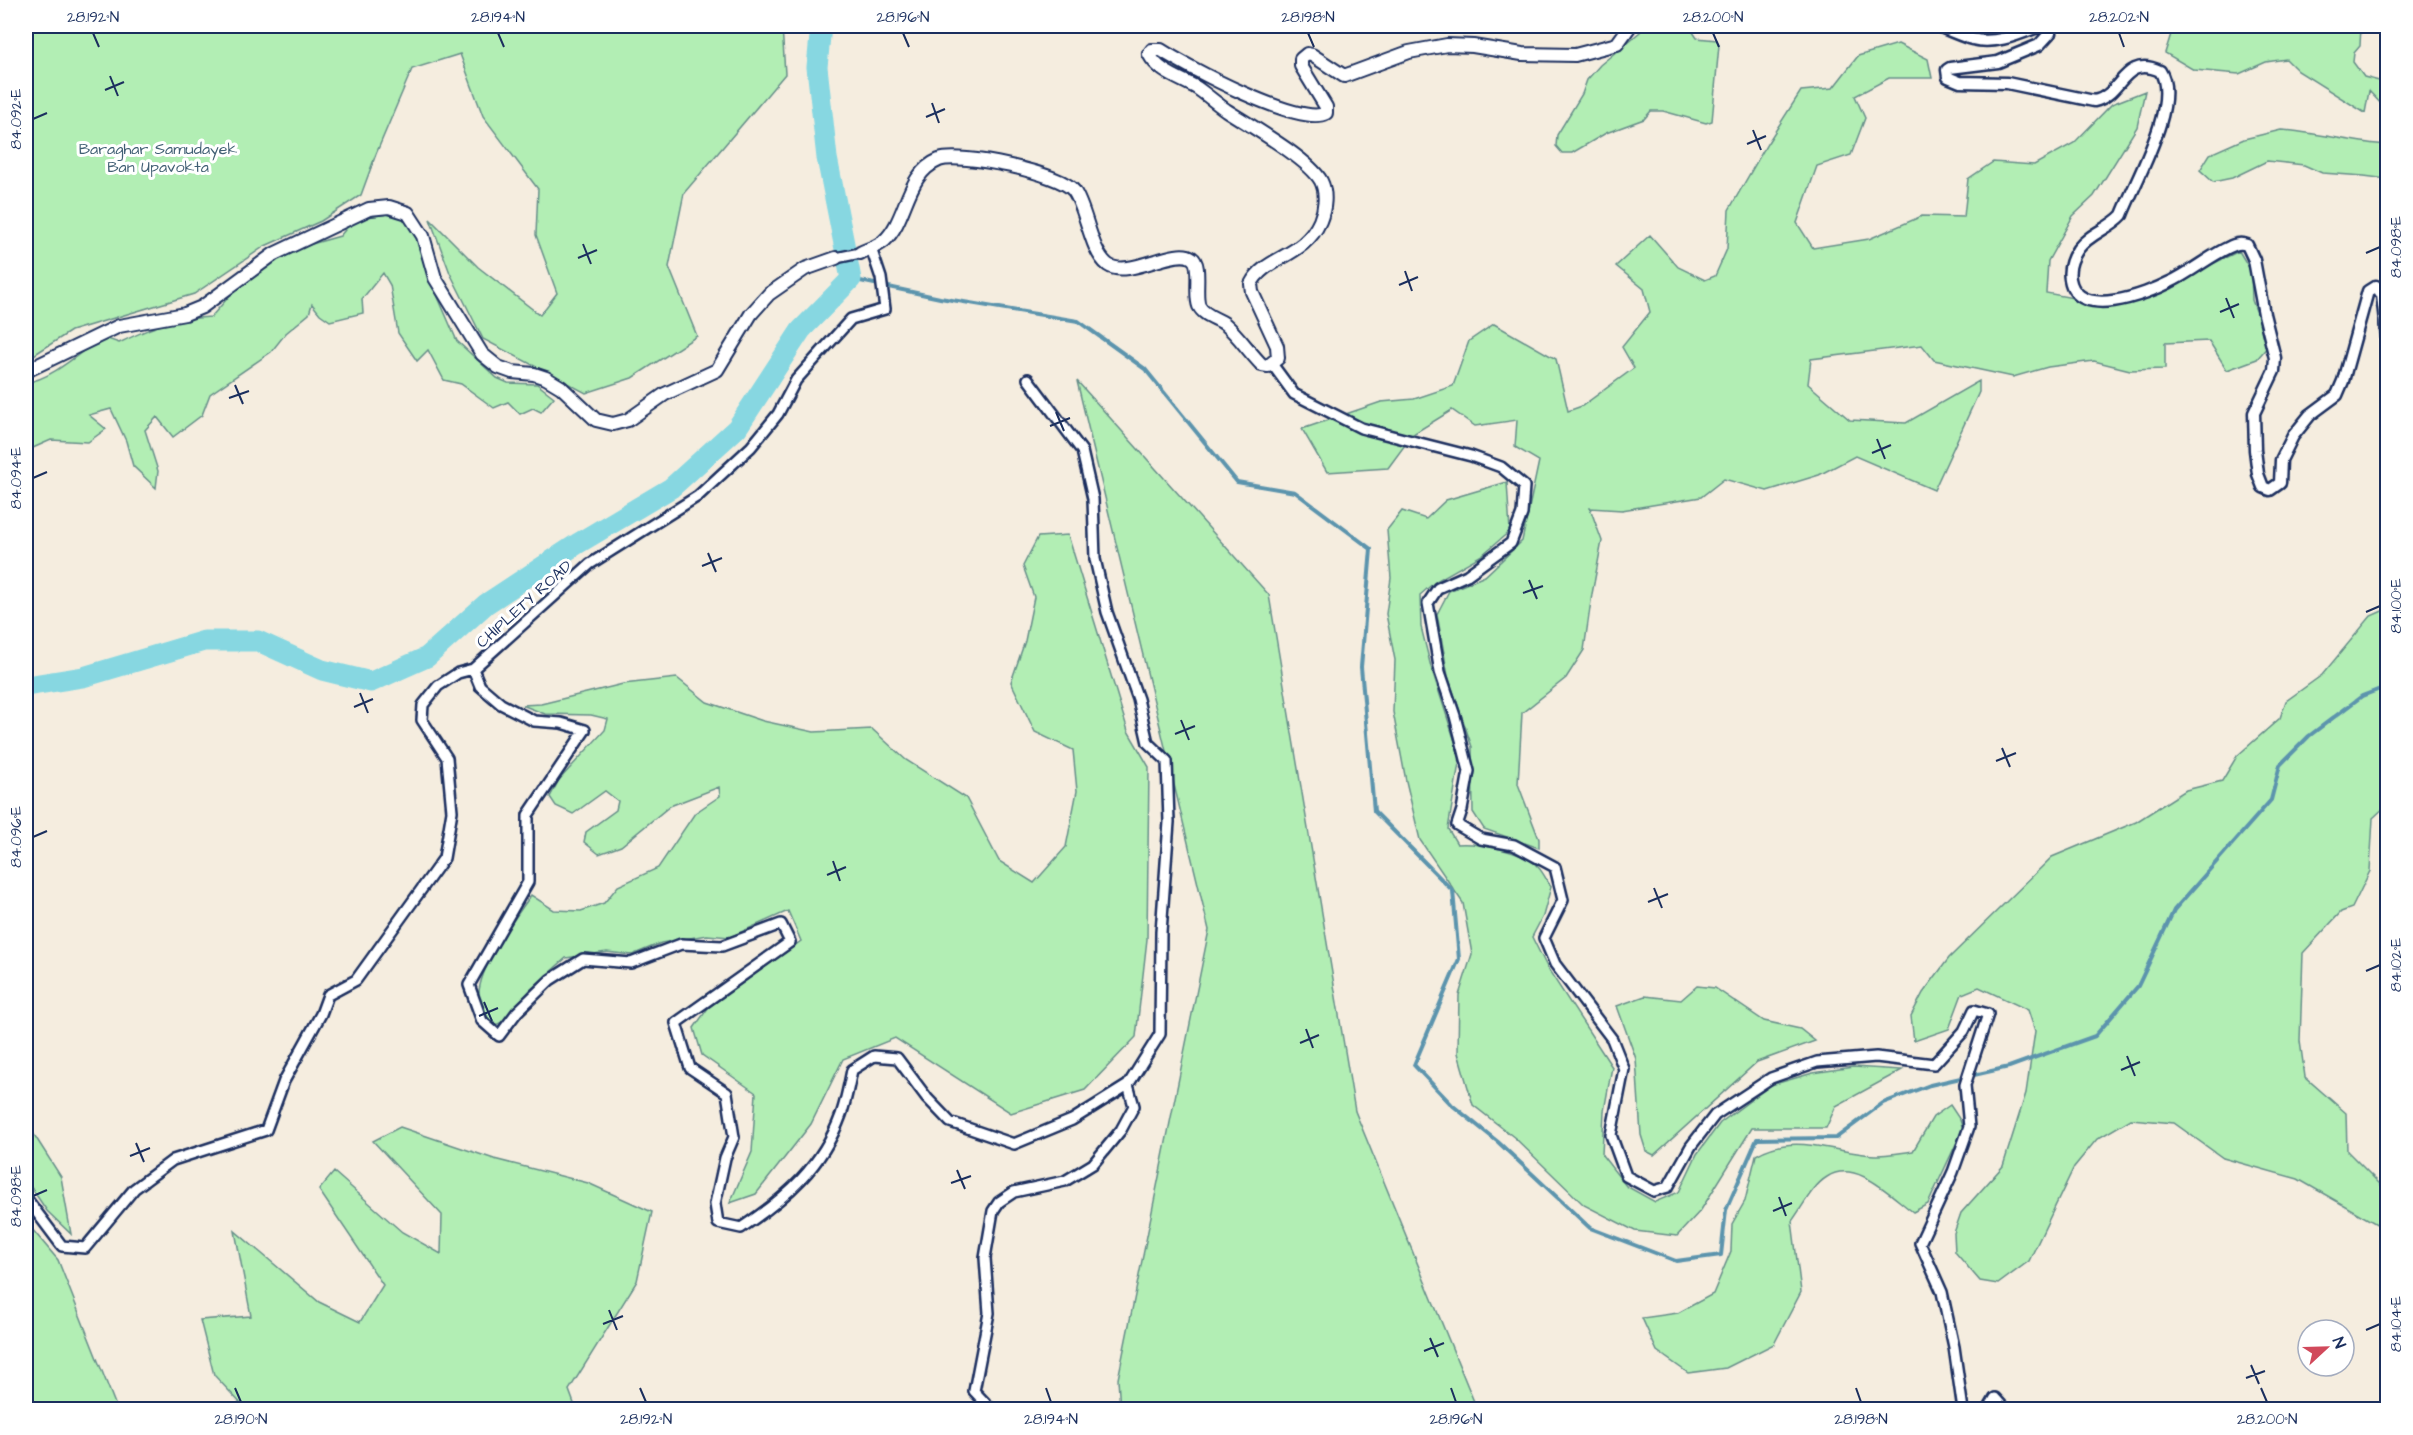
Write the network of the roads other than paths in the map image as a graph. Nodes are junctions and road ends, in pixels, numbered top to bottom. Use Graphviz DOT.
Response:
graph roads {
  1 [pos="1630,26"];
  2 [pos="1857,26"];
  3 [pos="1872,26"];
  4 [pos="1937,26"];
  5 [pos="2040,26"];
  6 [pos="2046,26"];
  7 [pos="865,250"];
  8 [pos="836,258"];
  9 [pos="2388,347"];
  10 [pos="1272,363"];
  11 [pos="26,371"];
  12 [pos="1028,379"];
  13 [pos="473,669"];
  14 [pos="1128,1085"];
  15 [pos="26,1198"];
  16 [pos="992,1410"];
  17 [pos="1963,1410"];
  18 [pos="1988,1410"];
  19 [pos="2006,1410"];
  1 -- 10 [label="main road"];
  2 -- 3 [label="street"];
  4 -- 5 [label="street"];
  6 -- 9 [label="street"];
  7 -- 8 [label="street"];
  7 -- 10 [label="main road"];
  7 -- 13 [label="street, CHIPLETY ROAD"];
  8 -- 11 [label="main road"];
  10 -- 17 [label="street"];
  12 -- 14 [label="street"];
  13 -- 14 [label="street, CHIPLETY ROAD"];
  13 -- 15 [label="street"];
  14 -- 16 [label="street"];
  18 -- 19 [label="street"];
}
